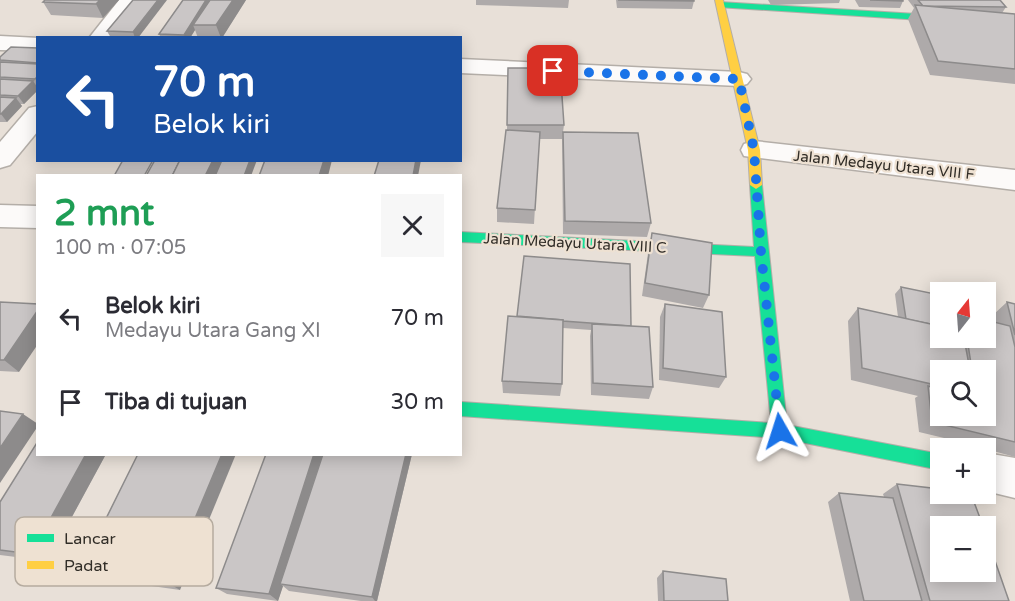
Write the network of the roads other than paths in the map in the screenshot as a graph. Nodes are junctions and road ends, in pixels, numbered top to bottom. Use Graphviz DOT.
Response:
graph roads {
  1 [pos="130,0"];
  2 [pos="719,2"];
  3 [pos="1015,23"];
  4 [pos="102,36"];
  5 [pos="0,43"];
  6 [pos="36,44"];
  7 [pos="462,66"];
  8 [pos="739,79"];
  9 [pos="36,116"];
  10 [pos="754,150"];
  11 [pos="0,159"];
  12 [pos="1015,180"];
  13 [pos="0,216"];
  14 [pos="36,217"];
  15 [pos="462,237"];
  16 [pos="761,252"];
  17 [pos="462,409"];
  18 [pos="780,431"];
  19 [pos="930,460"];
  20 [pos="996,474"];
  21 [pos="1015,478"];
  1 -- 4 [label="street"];
  2 -- 3 [label="street"];
  2 -- 8 [label="street"];
  5 -- 6 [label="street"];
  7 -- 8 [label="street"];
  8 -- 10 [label="street"];
  9 -- 11 [label="street"];
  10 -- 12 [label="street, Jalan Medayu Utara VIII F"];
  10 -- 16 [label="street"];
  13 -- 14 [label="street"];
  15 -- 16 [label="street, Jalan Medayu Utara VIII C"];
  16 -- 18 [label="street"];
  17 -- 18 [label="street"];
  18 -- 19 [label="street"];
  20 -- 21 [label="street"];
}
